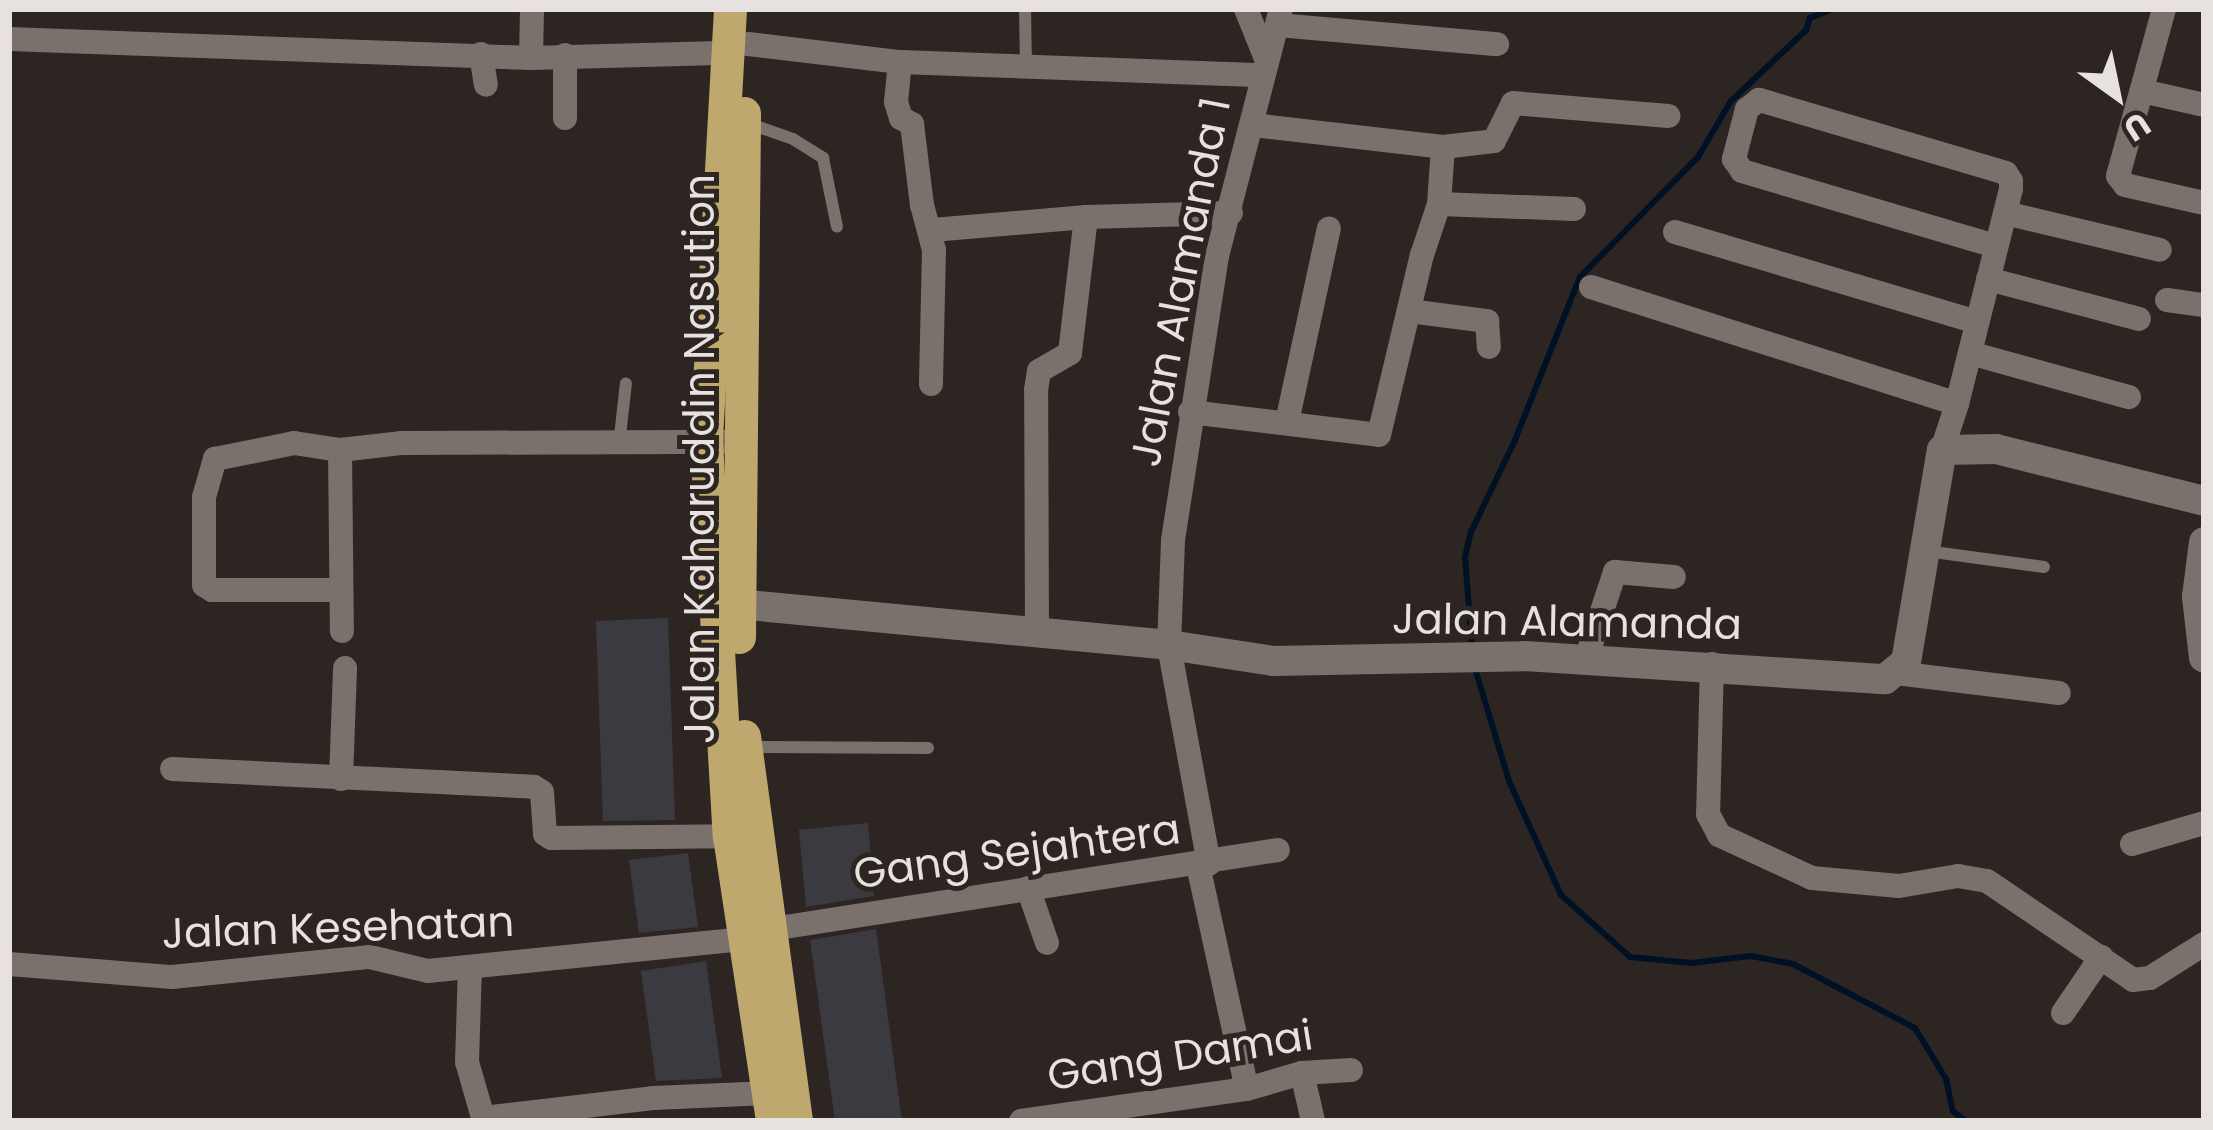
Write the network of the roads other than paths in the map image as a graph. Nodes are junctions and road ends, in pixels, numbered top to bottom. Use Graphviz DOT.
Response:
graph roads {
  1 [pos="532,9"];
  2 [pos="730,9"];
  3 [pos="751,9"];
  4 [pos="1025,9"];
  5 [pos="1246,9"];
  6 [pos="2164,9"];
  7 [pos="1279,17"];
  8 [pos="9,40"];
  9 [pos="1497,44"];
  10 [pos="738,49"];
  11 [pos="481,54"];
  12 [pos="565,55"];
  13 [pos="531,58"];
  14 [pos="900,62"];
  15 [pos="1026,65"];
  16 [pos="1264,68"];
  17 [pos="486,85"];
  18 [pos="2142,92"];
  19 [pos="2204,105"];
  20 [pos="1668,116"];
  21 [pos="565,118"];
  22 [pos="743,122"];
  23 [pos="1253,125"];
  24 [pos="1443,148"];
  25 [pos="2204,203"];
  26 [pos="1439,204"];
  27 [pos="1574,209"];
  28 [pos="1231,213"];
  29 [pos="2005,213"];
  30 [pos="1086,217"];
  31 [pos="837,227"];
  32 [pos="1329,228"];
  33 [pos="932,230"];
  34 [pos="1675,232"];
  35 [pos="1996,246"];
  36 [pos="2160,250"];
  37 [pos="1988,279"];
  38 [pos="1591,287"];
  39 [pos="2167,300"];
  40 [pos="2204,304"];
  41 [pos="1408,311"];
  42 [pos="2139,319"];
  43 [pos="1977,322"];
  44 [pos="1489,347"];
  45 [pos="1970,353"];
  46 [pos="626,382"];
  47 [pos="931,384"];
  48 [pos="2129,398"];
  49 [pos="1957,404"];
  50 [pos="1190,412"];
  51 [pos="1286,422"];
  52 [pos="706,442"];
  53 [pos="742,442"];
  54 [pos="619,445"];
  55 [pos="340,450"];
  56 [pos="1942,450"];
  57 [pos="2204,501"];
  58 [pos="2204,542"];
  59 [pos="1922,550"];
  60 [pos="2044,567"];
  61 [pos="1674,577"];
  62 [pos="341,590"];
  63 [pos="737,604"];
  64 [pos="341,631"];
  65 [pos="1037,633"];
  66 [pos="1169,645"];
  67 [pos="2204,658"];
  68 [pos="1586,659"];
  69 [pos="1712,664"];
  70 [pos="345,668"];
  71 [pos="1896,673"];
  72 [pos="2059,693"];
  73 [pos="745,747"];
  74 [pos="928,748"];
  75 [pos="172,769"];
  76 [pos="341,778"];
  77 [pos="2204,823"];
  78 [pos="729,836"];
  79 [pos="2132,844"];
  80 [pos="1278,850"];
  81 [pos="1203,864"];
  82 [pos="1028,888"];
  83 [pos="754,934"];
  84 [pos="1047,944"];
  85 [pos="2204,944"];
  86 [pos="2101,957"];
  87 [pos="9,964"];
  88 [pos="470,967"];
  89 [pos="2063,1013"];
  90 [pos="1351,1070"];
  91 [pos="1302,1073"];
  92 [pos="1246,1089"];
  93 [pos="770,1107"];
  94 [pos="483,1119"];
  95 [pos="796,1121"];
  96 [pos="1021,1121"];
  97 [pos="1313,1121"];
  1 -- 13 [label="street"];
  2 -- 10 [label="highway, Jalan Kaharuddin Nasution"];
  3 -- 10 [label="highway, Jalan Kaharuddin Nasution"];
  4 -- 15 [label="lane"];
  5 -- 16 [label="street"];
  6 -- 18 [label="street"];
  7 -- 9 [label="street"];
  7 -- 16 [label="street, Jalan Alamanda 1"];
  8 -- 11 [label="street"];
  10 -- 12 [label="street"];
  10 -- 14 [label="street"];
  10 -- 22 [label="highway, Jalan Kaharuddin Nasution"];
  10 -- 52 [label="highway, Jalan Kaharuddin Nasution"];
  11 -- 13 [label="street"];
  11 -- 17 [label="street"];
  12 -- 13 [label="street"];
  12 -- 21 [label="street"];
  14 -- 15 [label="street"];
  14 -- 33 [label="street"];
  15 -- 16 [label="street"];
  16 -- 23 [label="street, Jalan Alamanda 1"];
  18 -- 19 [label="street"];
  18 -- 25 [label="street"];
  20 -- 24 [label="street"];
  22 -- 31 [label="lane"];
  22 -- 53 [label="highway, Jalan Kaharuddin Nasution"];
  23 -- 24 [label="street"];
  23 -- 28 [label="street, Jalan Alamanda 1"];
  24 -- 26 [label="street"];
  26 -- 27 [label="street"];
  26 -- 41 [label="street"];
  28 -- 30 [label="street"];
  28 -- 50 [label="street, Jalan Alamanda 1"];
  29 -- 35 [label="street"];
  29 -- 35 [label="street"];
  29 -- 36 [label="street"];
  30 -- 33 [label="street"];
  30 -- 65 [label="street"];
  32 -- 51 [label="street"];
  33 -- 47 [label="street"];
  34 -- 43 [label="street"];
  35 -- 37 [label="street"];
  37 -- 42 [label="street"];
  37 -- 43 [label="street"];
  38 -- 49 [label="street"];
  39 -- 40 [label="street"];
  41 -- 44 [label="street"];
  41 -- 51 [label="street"];
  43 -- 45 [label="street"];
  45 -- 48 [label="street"];
  45 -- 49 [label="street"];
  46 -- 54 [label="lane"];
  49 -- 56 [label="street"];
  50 -- 51 [label="street"];
  50 -- 66 [label="street, Jalan Alamanda 1"];
  52 -- 53 [label="street"];
  52 -- 54 [label="street"];
  52 -- 78 [label="highway, Jalan Kaharuddin Nasution"];
  53 -- 63 [label="highway, Jalan Kaharuddin Nasution"];
  54 -- 55 [label="street"];
  55 -- 62 [label="street"];
  55 -- 62 [label="street"];
  56 -- 57 [label="street"];
  56 -- 59 [label="street"];
  58 -- 67 [label="street"];
  59 -- 60 [label="lane"];
  59 -- 71 [label="street"];
  61 -- 68 [label="street"];
  62 -- 64 [label="street"];
  63 -- 65 [label="street, Jalan Alamanda"];
  63 -- 73 [label="highway, Jalan Kaharuddin Nasution"];
  65 -- 66 [label="street, Jalan Alamanda"];
  66 -- 68 [label="street, Jalan Alamanda"];
  66 -- 81 [label="street, Jalan Alamanda 1"];
  68 -- 69 [label="street, Jalan Alamanda"];
  69 -- 71 [label="street, Jalan Alamanda"];
  69 -- 86 [label="street"];
  70 -- 76 [label="street"];
  71 -- 72 [label="street"];
  73 -- 74 [label="lane"];
  73 -- 83 [label="highway, Jalan Kaharuddin Nasution"];
  75 -- 76 [label="street"];
  76 -- 78 [label="street"];
  77 -- 79 [label="street"];
  78 -- 83 [label="highway, Jalan Kaharuddin Nasution"];
  80 -- 81 [label="street, Gang Sejahtera"];
  81 -- 82 [label="street, Gang Sejahtera"];
  81 -- 92 [label="street, Jalan Alamanda 1"];
  82 -- 83 [label="street, Gang Sejahtera"];
  82 -- 84 [label="street"];
  83 -- 88 [label="street, Jalan Kesehatan"];
  83 -- 93 [label="highway, Jalan Kaharuddin Nasution"];
  83 -- 95 [label="highway, Jalan Kaharuddin Nasution"];
  85 -- 86 [label="street"];
  86 -- 89 [label="street"];
  87 -- 88 [label="street, Jalan Kesehatan"];
  88 -- 94 [label="street"];
  90 -- 91 [label="street, Gang Damai"];
  91 -- 92 [label="street, Gang Damai"];
  91 -- 97 [label="street"];
  92 -- 96 [label="street, Gang Damai"];
  93 -- 94 [label="street"];
}
